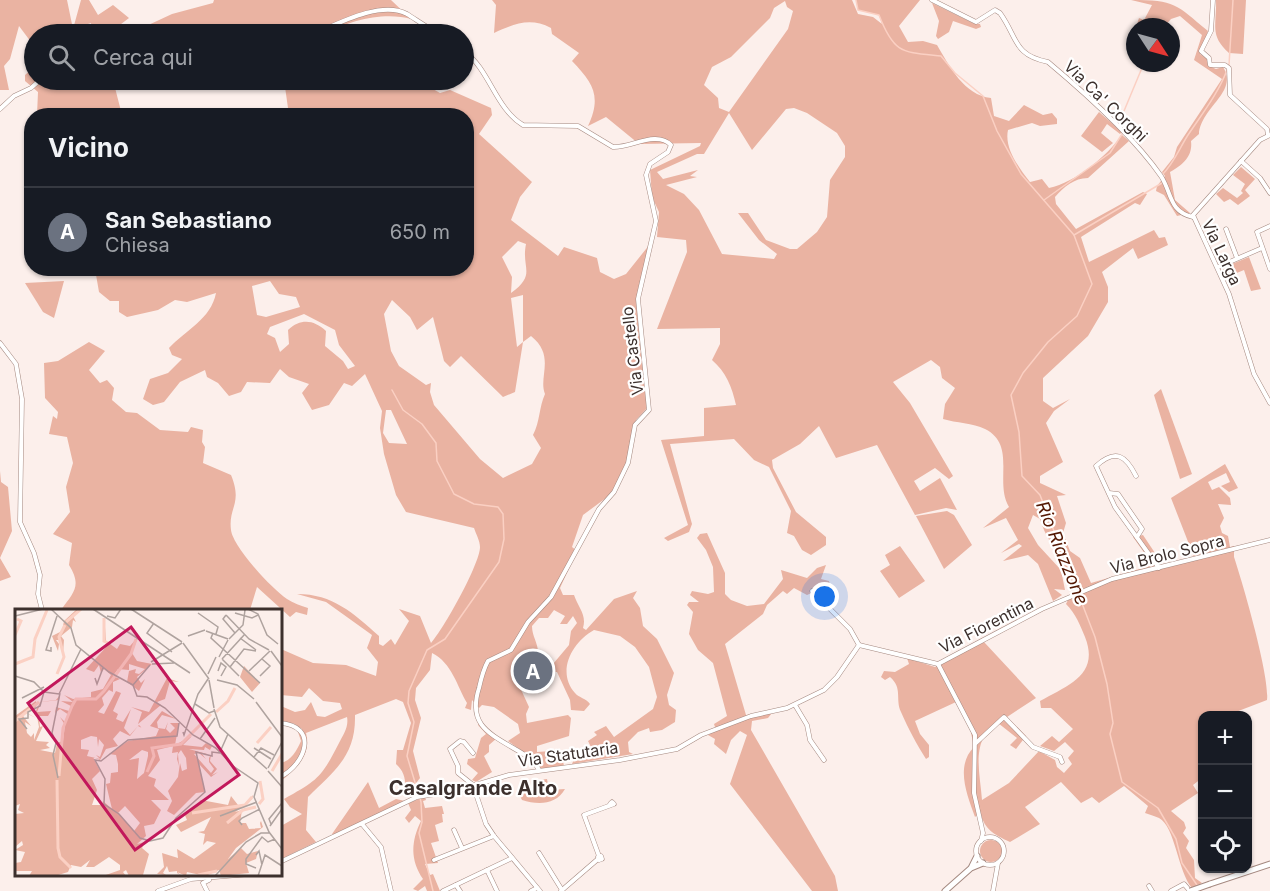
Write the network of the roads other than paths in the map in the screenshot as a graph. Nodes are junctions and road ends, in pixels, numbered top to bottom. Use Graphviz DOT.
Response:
graph roads {
  1 [pos="932,0"];
  2 [pos="1213,0"];
  3 [pos="337,24"];
  4 [pos="423,24"];
  5 [pos="474,60"];
  6 [pos="28,90"];
  7 [pos="0,109"];
  8 [pos="1269,135"];
  9 [pos="1241,161"];
  10 [pos="1270,193"];
  11 [pos="1193,217"];
  12 [pos="1270,226"];
  13 [pos="1226,229"];
  14 [pos="1262,248"];
  15 [pos="1237,258"];
  16 [pos="1218,267"];
  17 [pos="1270,269"];
  18 [pos="0,343"];
  19 [pos="1270,403"];
  20 [pos="1136,476"];
  21 [pos="1109,493"];
  22 [pos="1137,538"];
  23 [pos="1270,540"];
  24 [pos="1159,568"];
  25 [pos="812,591"];
  26 [pos="1071,596"];
  27 [pos="42,609"];
  28 [pos="859,645"];
  29 [pos="938,664"];
  30 [pos="795,705"];
  31 [pos="282,723"];
  32 [pos="976,743"];
  33 [pos="473,753"];
  34 [pos="824,760"];
  35 [pos="1062,762"];
  36 [pos="539,770"];
  37 [pos="282,775"];
  38 [pos="473,785"];
  39 [pos="610,804"];
  40 [pos="362,824"];
  41 [pos="982,825"];
  42 [pos="454,830"];
  43 [pos="494,836"];
  44 [pos="992,837"];
  45 [pos="981,841"];
  46 [pos="462,848"];
  47 [pos="539,853"];
  48 [pos="977,856"];
  49 [pos="512,858"];
  50 [pos="434,860"];
  51 [pos="282,861"];
  52 [pos="998,863"];
  53 [pos="985,864"];
  54 [pos="1270,864"];
  55 [pos="971,868"];
  56 [pos="487,870"];
  57 [pos="203,876"];
  58 [pos="234,876"];
  59 [pos="995,876"];
  60 [pos="210,879"];
  61 [pos="456,885"];
  62 [pos="539,889"];
  63 [pos="561,890"];
  64 [pos="158,891"];
  65 [pos="207,891"];
  66 [pos="391,891"];
  67 [pos="443,891"];
  68 [pos="460,891"];
  69 [pos="497,891"];
  70 [pos="531,891"];
  71 [pos="945,891"];
  72 [pos="993,891"];
  73 [pos="1171,891"];
  74 [pos="1190,891"];
  1 -- 11 [label="street, Via Ca' Corghi"];
  2 -- 8 [label="street"];
  3 -- 4 [label="street"];
  5 -- 36 [label="street, Via Castello"];
  6 -- 7 [label="street"];
  8 -- 9 [label="street, Via Larga"];
  9 -- 10 [label="street"];
  9 -- 11 [label="street, Via Larga"];
  11 -- 16 [label="street, Via Larga"];
  12 -- 14 [label="street"];
  13 -- 15 [label="street"];
  14 -- 15 [label="street"];
  14 -- 17 [label="street"];
  15 -- 16 [label="street"];
  16 -- 19 [label="street, Via Larga"];
  18 -- 27 [label="street"];
  20 -- 21 [label="street"];
  21 -- 22 [label="street"];
  21 -- 22 [label="street"];
  22 -- 24 [label="street"];
  23 -- 24 [label="street, Via Brolo Sopra"];
  24 -- 26 [label="street, Via Brolo Sopra"];
  25 -- 28 [label="street"];
  26 -- 29 [label="street, Via Fiorentina"];
  28 -- 29 [label="street"];
  28 -- 30 [label="street, Via Statutaria"];
  29 -- 32 [label="street, Via Fiorentina"];
  30 -- 34 [label="street"];
  30 -- 36 [label="street, Via Statutaria"];
  31 -- 37 [label="street"];
  32 -- 35 [label="street"];
  32 -- 41 [label="street, Via Fiorentina"];
  33 -- 38 [label="street"];
  36 -- 38 [label="street, Via Statutaria"];
  38 -- 40 [label="street, Via Statutaria"];
  38 -- 43 [label="street"];
  39 -- 63 [label="street"];
  40 -- 51 [label="street, Via Statutaria"];
  40 -- 66 [label="street"];
  41 -- 44 [label="street, Via Fiorentina"];
  41 -- 45 [label="street, Via Fiorentina"];
  42 -- 46 [label="street"];
  43 -- 46 [label="street"];
  43 -- 49 [label="street"];
  44 -- 45 [label="street"];
  44 -- 52 [label="street, Via Fiorentina"];
  45 -- 48 [label="street, Via Fiorentina"];
  46 -- 50 [label="street"];
  47 -- 63 [label="street"];
  48 -- 53 [label="street"];
  48 -- 55 [label="main road"];
  49 -- 56 [label="street"];
  49 -- 62 [label="street"];
  52 -- 53 [label="street"];
  52 -- 59 [label="street, Via Fiorentina"];
  53 -- 55 [label="main road"];
  53 -- 59 [label="street"];
  54 -- 74 [label="main road, bridge"];
  55 -- 71 [label="main road"];
  56 -- 61 [label="street"];
  56 -- 69 [label="street"];
  57 -- 60 [label="street"];
  57 -- 64 [label="street"];
  58 -- 60 [label="street"];
  59 -- 72 [label="street, Via Fiorentina"];
  60 -- 65 [label="street"];
  61 -- 67 [label="street"];
  61 -- 68 [label="street"];
  62 -- 70 [label="street"];
  73 -- 74 [label="street"];
}
